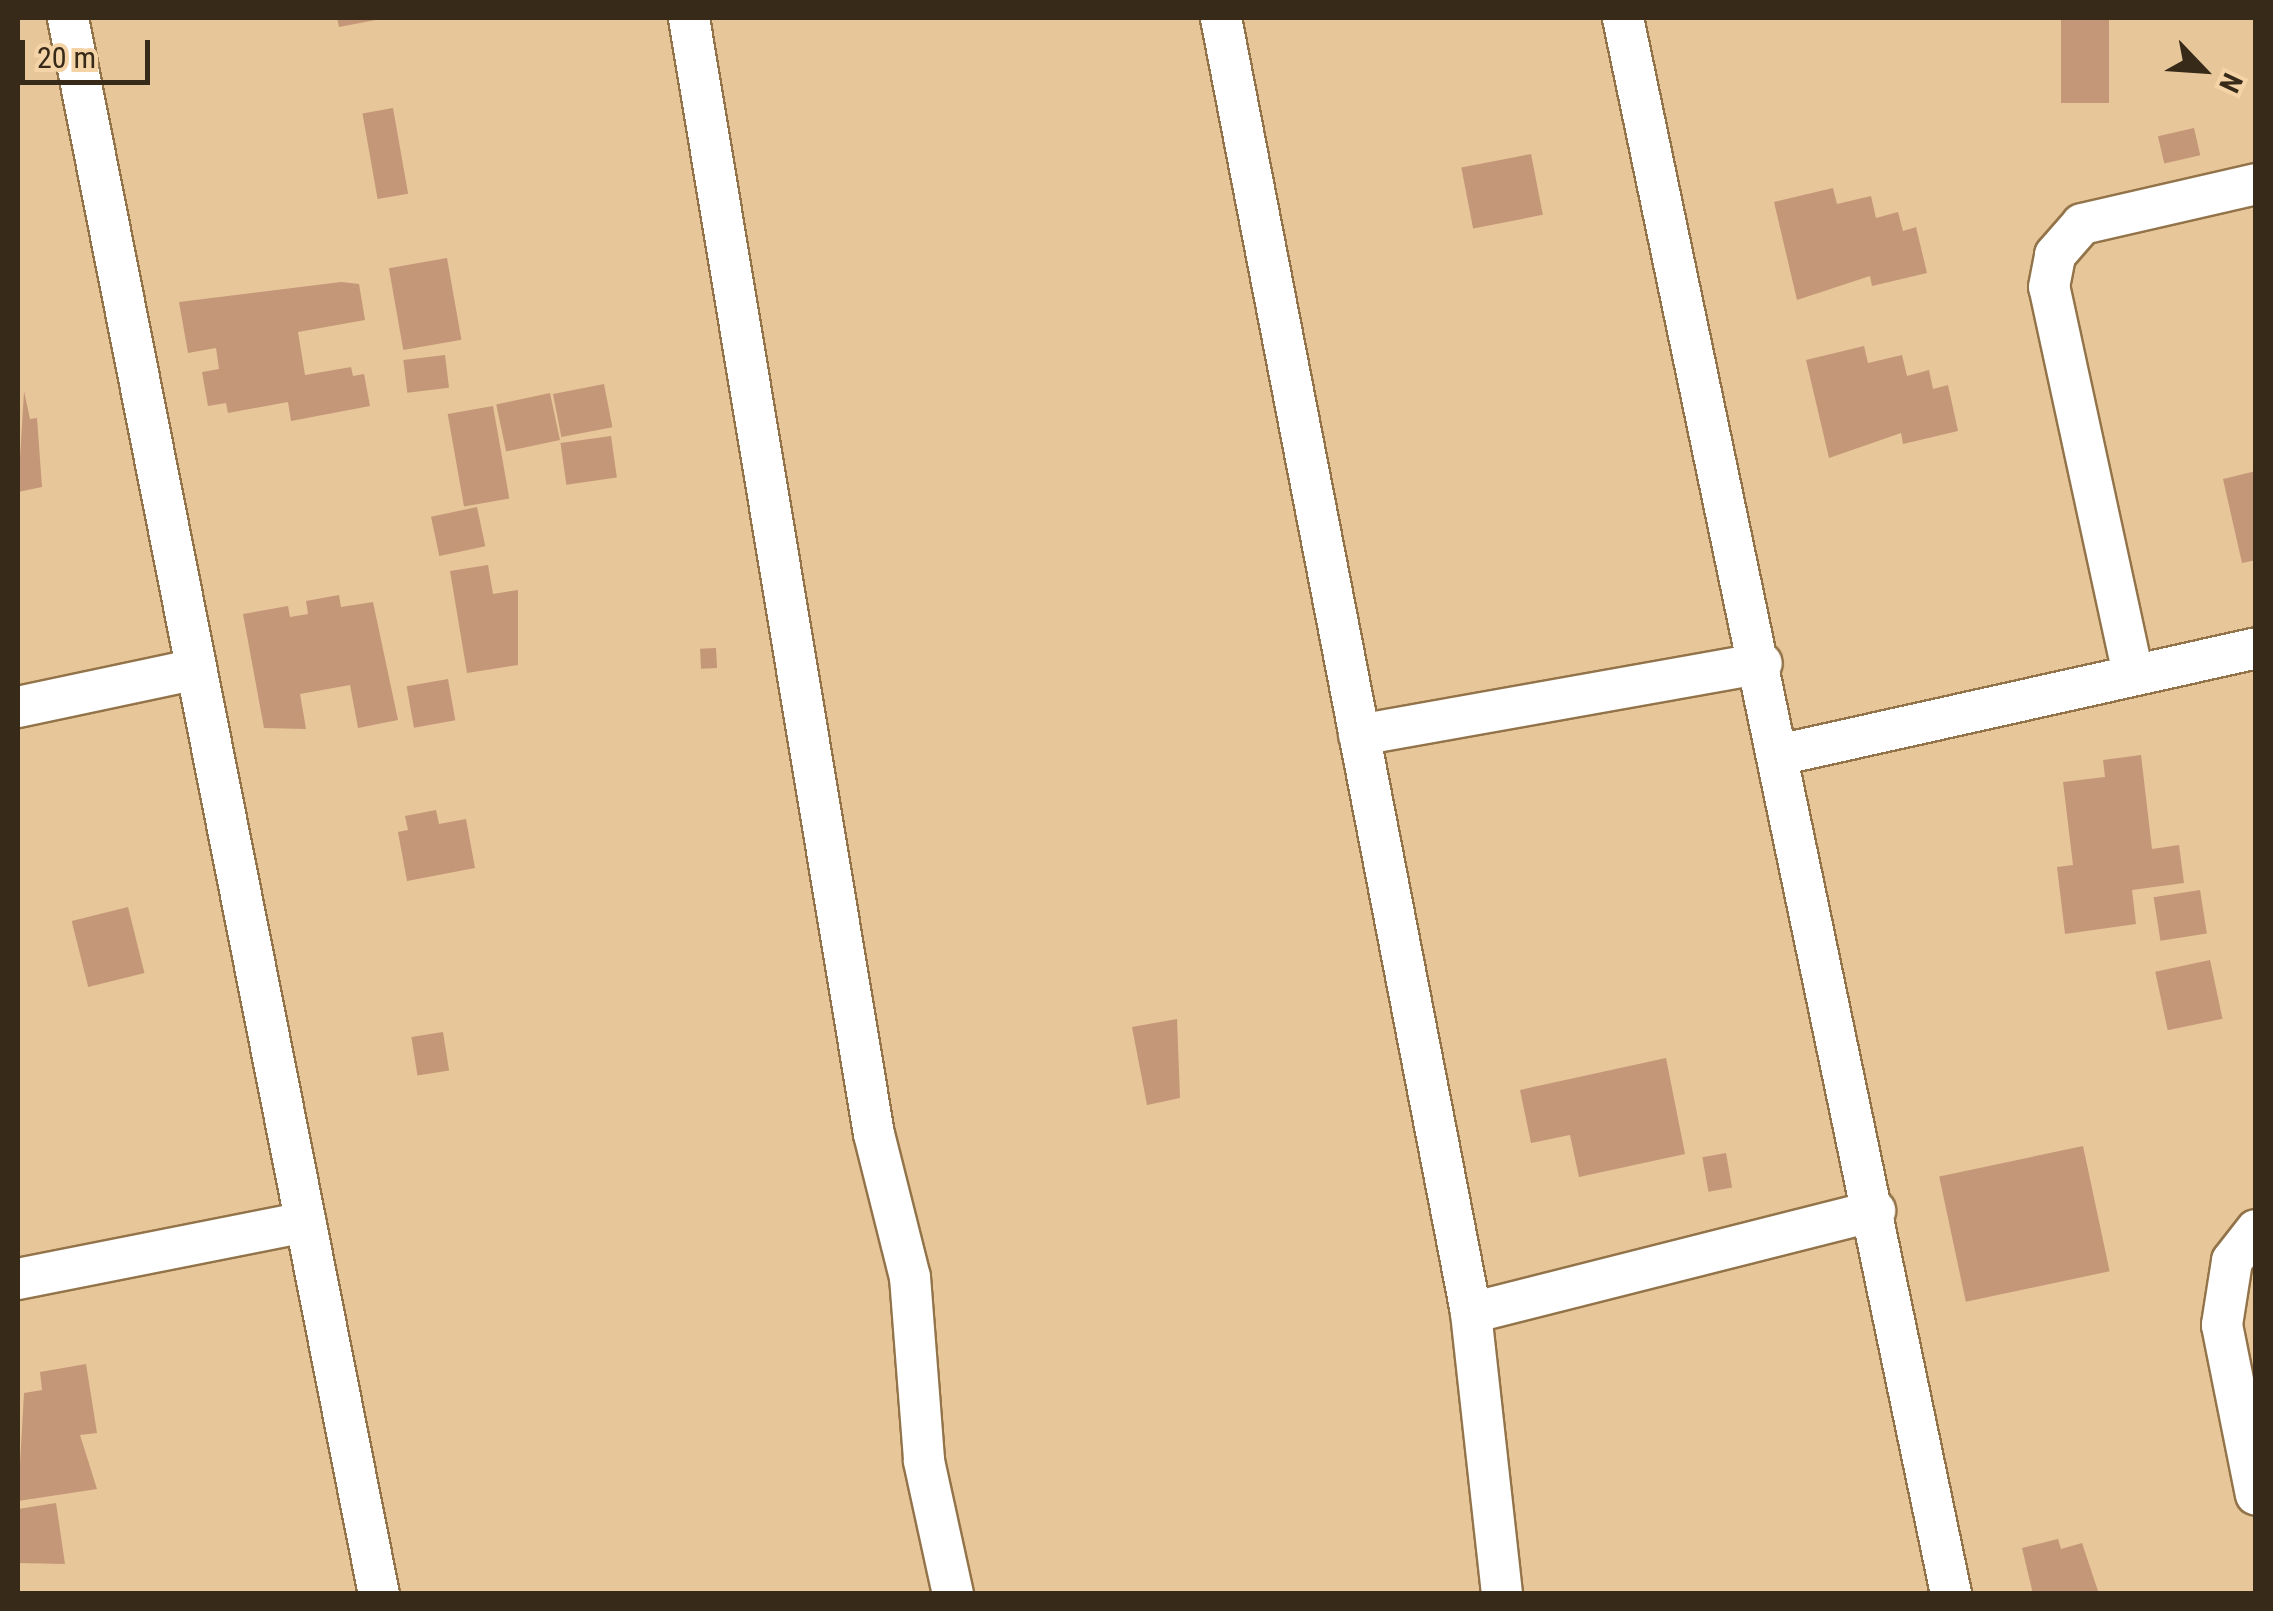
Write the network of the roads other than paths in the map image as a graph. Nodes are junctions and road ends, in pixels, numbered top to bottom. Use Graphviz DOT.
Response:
graph roads {
  1 [pos="68,18"];
  2 [pos="689,18"];
  3 [pos="1221,18"];
  4 [pos="1623,18"];
  5 [pos="2256,184"];
  6 [pos="2256,648"];
  7 [pos="1762,662"];
  8 [pos="192,670"];
  9 [pos="2133,674"];
  10 [pos="18,707"];
  11 [pos="1360,735"];
  12 [pos="1783,754"];
  13 [pos="1875,1210"];
  14 [pos="305,1222"];
  15 [pos="2256,1230"];
  16 [pos="18,1279"];
  17 [pos="1472,1313"];
  18 [pos="2256,1496"];
  19 [pos="1506,1593"];
  20 [pos="379,1594"];
  21 [pos="954,1594"];
  22 [pos="1950,1594"];
  1 -- 8 [label="street"];
  2 -- 21 [label="street"];
  3 -- 11 [label="street"];
  4 -- 7 [label="street"];
  5 -- 9 [label="street"];
  6 -- 9 [label="street"];
  7 -- 11 [label="street"];
  7 -- 12 [label="street"];
  8 -- 10 [label="street"];
  8 -- 14 [label="street"];
  9 -- 12 [label="street"];
  11 -- 17 [label="street"];
  12 -- 13 [label="street"];
  13 -- 17 [label="street"];
  13 -- 22 [label="street"];
  14 -- 16 [label="street"];
  14 -- 20 [label="street"];
  15 -- 18 [label="street"];
  17 -- 19 [label="street"];
}
